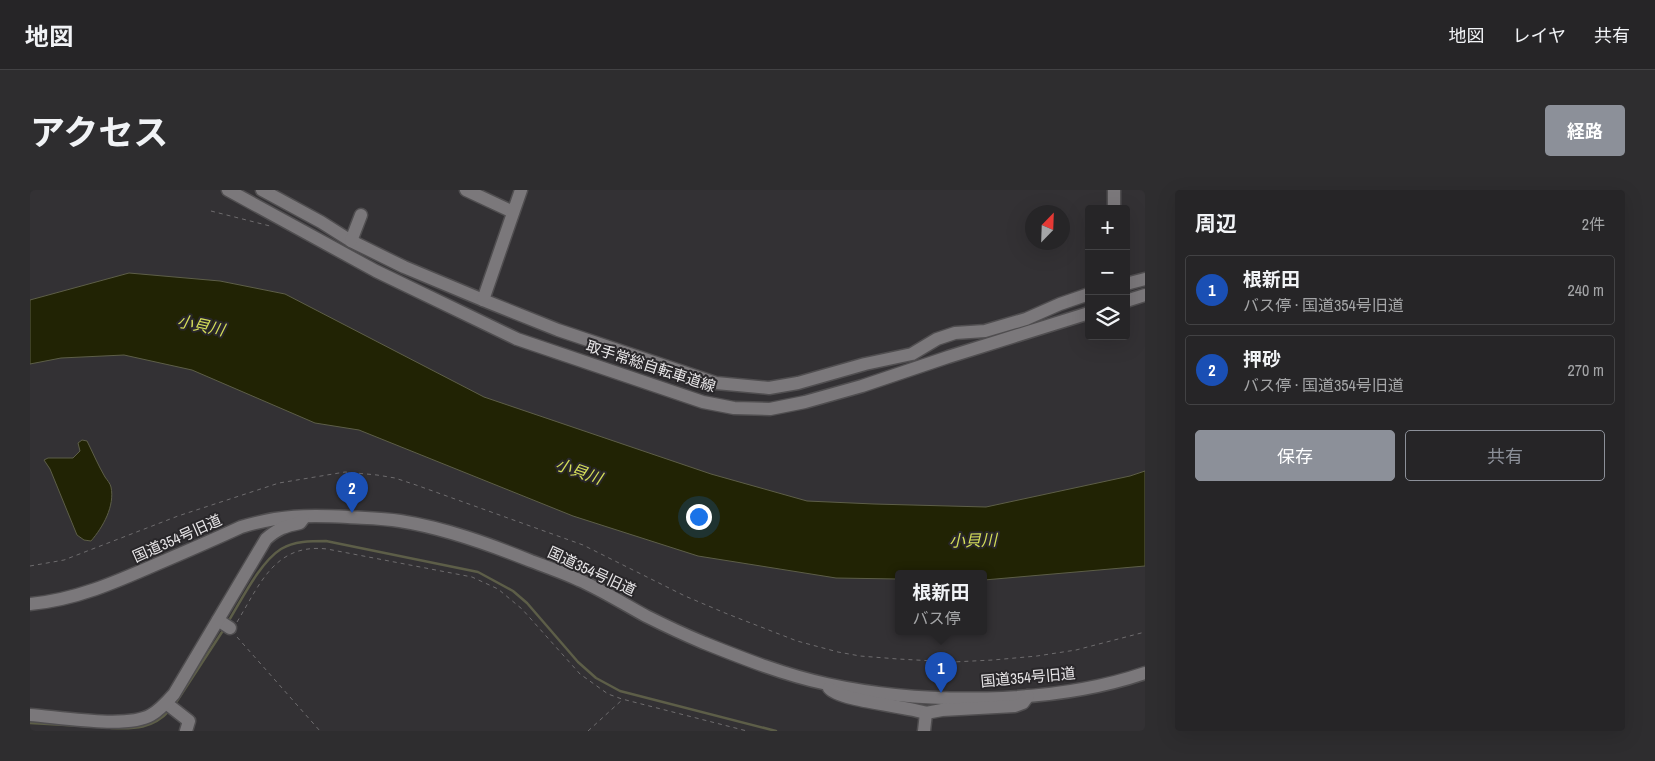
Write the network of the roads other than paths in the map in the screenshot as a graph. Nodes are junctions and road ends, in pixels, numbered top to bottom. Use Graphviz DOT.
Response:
graph roads {
  1 [pos="228,190"];
  2 [pos="262,190"];
  3 [pos="466,190"];
  4 [pos="521,190"];
  5 [pos="1114,190"];
  6 [pos="1114,205"];
  7 [pos="513,212"];
  8 [pos="361,215"];
  9 [pos="351,242"];
  10 [pos="1145,279"];
  11 [pos="1130,283"];
  12 [pos="1086,295"];
  13 [pos="1145,296"];
  14 [pos="483,300"];
  15 [pos="1130,300"];
  16 [pos="1085,314"];
  17 [pos="306,516"];
  18 [pos="30,604"];
  19 [pos="1145,673"];
  20 [pos="826,684"];
  21 [pos="1028,696"];
  22 [pos="170,706"];
  23 [pos="926,713"];
  24 [pos="30,715"];
  25 [pos="186,731"];
  26 [pos="924,731"];
  1 -- 16 [label="street, 取手常総自転車道線"];
  2 -- 9 [label="street"];
  3 -- 7 [label="street"];
  4 -- 7 [label="street"];
  5 -- 6 [label="street"];
  7 -- 14 [label="street"];
  8 -- 9 [label="street"];
  9 -- 14 [label="street"];
  10 -- 11 [label="street"];
  12 -- 14 [label="street"];
  13 -- 15 [label="street"];
  17 -- 18 [label="street, 国道354号旧道"];
  17 -- 20 [label="street, 国道354号旧道"];
  17 -- 22 [label="street"];
  19 -- 21 [label="street, 国道354号旧道"];
  20 -- 21 [label="street, 国道354号旧道"];
  20 -- 23 [label="street"];
  21 -- 23 [label="street"];
  22 -- 24 [label="street"];
  22 -- 25 [label="street"];
  23 -- 26 [label="street"];
}
